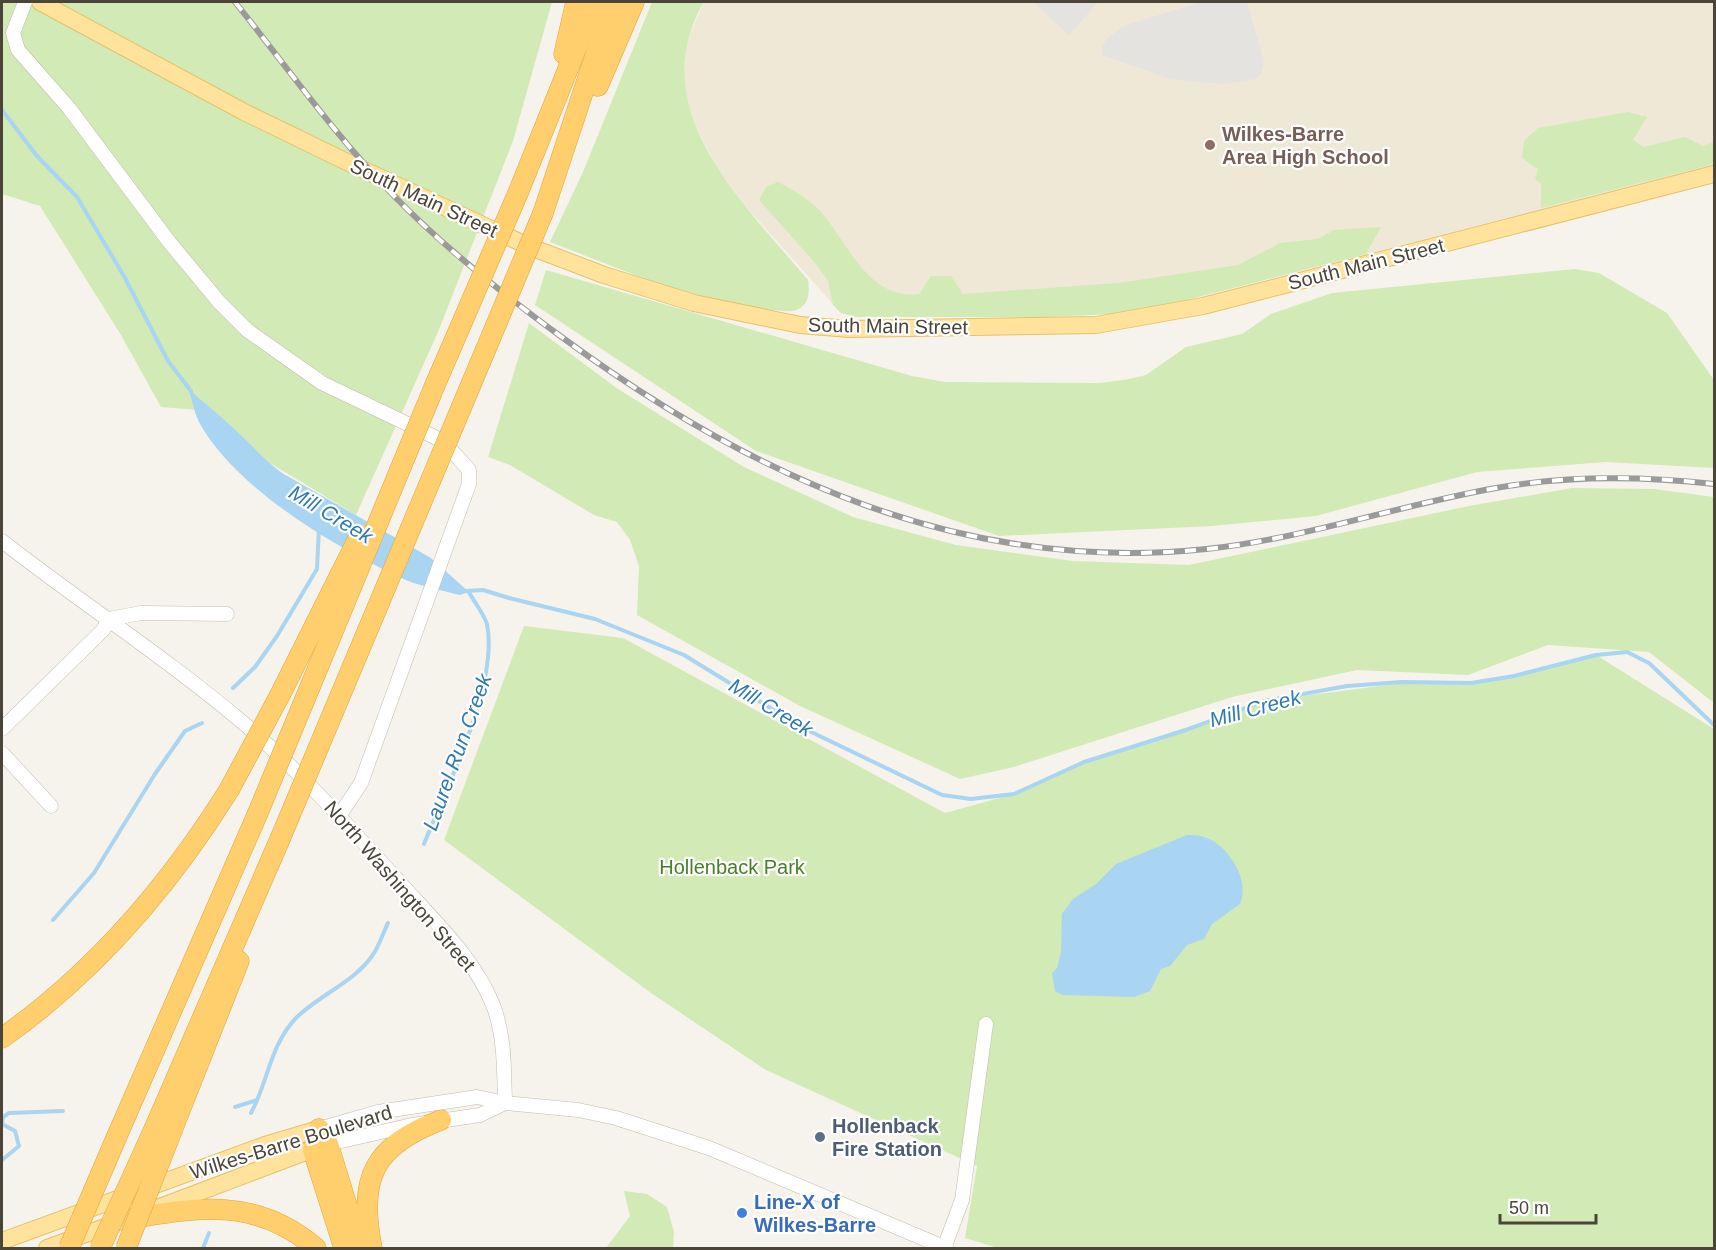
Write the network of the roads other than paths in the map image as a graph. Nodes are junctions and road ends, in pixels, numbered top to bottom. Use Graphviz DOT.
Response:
graph roads {
  1 [pos="25,2"];
  2 [pos="40,2"];
  3 [pos="576,2"];
  4 [pos="595,2"];
  5 [pos="614,2"];
  6 [pos="634,2"];
  7 [pos="1714,174"];
  8 [pos="518,193"];
  9 [pos="545,208"];
  10 [pos="435,385"];
  11 [pos="2,541"];
  12 [pos="227,614"];
  13 [pos="109,619"];
  14 [pos="2,729"];
  15 [pos="2,753"];
  16 [pos="51,806"];
  17 [pos="339,816"];
  18 [pos="986,1024"];
  19 [pos="2,1038"];
  20 [pos="505,1103"];
  21 [pos="441,1120"];
  22 [pos="164,1128"];
  23 [pos="320,1141"];
  24 [pos="128,1220"];
  25 [pos="2,1241"];
  26 [pos="47,1248"];
  27 [pos="69,1248"];
  28 [pos="100,1248"];
  29 [pos="126,1248"];
  30 [pos="316,1248"];
  31 [pos="344,1248"];
  32 [pos="360,1248"];
  33 [pos="372,1248"];
  34 [pos="945,1248"];
  1 -- 17 [label="street"];
  2 -- 7 [label="main road, South Main Street"];
  3 -- 8 [label="highway"];
  4 -- 8 [label="highway"];
  5 -- 9 [label="highway"];
  6 -- 9 [label="highway"];
  8 -- 10 [label="highway, bridge"];
  9 -- 22 [label="highway, bridge"];
  10 -- 19 [label="highway, bridge"];
  10 -- 27 [label="highway, bridge"];
  11 -- 13 [label="street, North Washington Street"];
  12 -- 13 [label="street"];
  13 -- 14 [label="street"];
  13 -- 17 [label="street, North Washington Street"];
  15 -- 16 [label="street"];
  17 -- 20 [label="street, North Washington Street"];
  18 -- 34 [label="street"];
  20 -- 21 [label="street, Wilkes-Barre Boulevard"];
  20 -- 23 [label="street, Wilkes-Barre Boulevard"];
  20 -- 34 [label="street"];
  21 -- 23 [label="street, Wilkes-Barre Boulevard"];
  21 -- 33 [label="highway"];
  22 -- 28 [label="highway, bridge"];
  22 -- 29 [label="highway, bridge"];
  23 -- 24 [label="main road, Wilkes-Barre Boulevard"];
  23 -- 25 [label="main road, Wilkes-Barre Boulevard"];
  23 -- 31 [label="highway"];
  23 -- 32 [label="highway"];
  24 -- 26 [label="main road, Wilkes-Barre Boulevard"];
  24 -- 30 [label="highway"];
}
